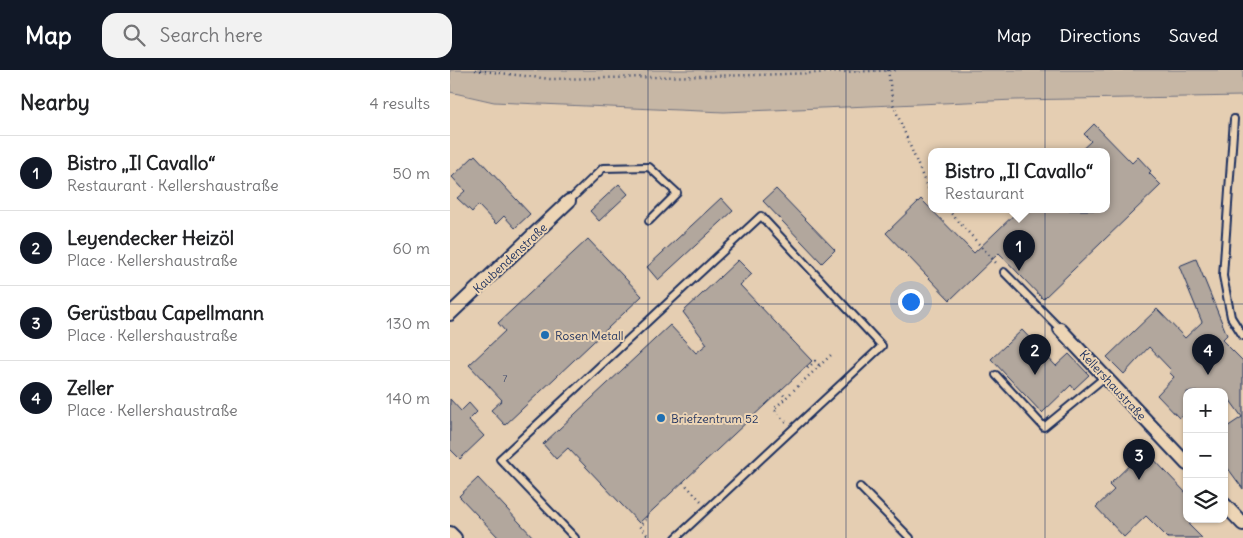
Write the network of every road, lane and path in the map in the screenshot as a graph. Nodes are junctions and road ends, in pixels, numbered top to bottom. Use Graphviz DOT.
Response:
graph roads {
  1 [pos="475,70"];
  2 [pos="888,70"];
  3 [pos="899,70"];
  4 [pos="1234,119"];
  5 [pos="928,188"];
  6 [pos="569,201"];
  7 [pos="951,213"];
  8 [pos="649,221"];
  9 [pos="1004,272"];
  10 [pos="450,314"];
  11 [pos="1060,328"];
  12 [pos="1243,336"];
  13 [pos="833,353"];
  14 [pos="820,366"];
  15 [pos="804,368"];
  16 [pos="996,375"];
  17 [pos="1105,377"];
  18 [pos="780,391"];
  19 [pos="786,398"];
  20 [pos="793,429"];
  21 [pos="1183,460"];
  22 [pos="683,482"];
  23 [pos="860,487"];
  24 [pos="1228,508"];
  25 [pos="708,509"];
  26 [pos="646,516"];
  27 [pos="1243,524"];
  28 [pos="450,533"];
  29 [pos="455,538"];
  30 [pos="575,538"];
  31 [pos="650,538"];
  32 [pos="676,538"];
  33 [pos="910,538"];
  1 -- 2 [label="path"];
  2 -- 3 [label="path"];
  2 -- 5 [label="path"];
  4 -- 12 [label="lane"];
  6 -- 8 [label="lane"];
  6 -- 10 [label="street, Kaubendenstraße"];
  7 -- 9 [label="path"];
  9 -- 11 [label="lane"];
  11 -- 17 [label="street, Kellershaustraße"];
  13 -- 14 [label="path"];
  14 -- 15 [label="path"];
  14 -- 19 [label="path"];
  16 -- 17 [label="lane"];
  17 -- 21 [label="street, Kellershaustraße"];
  18 -- 19 [label="path"];
  19 -- 20 [label="path"];
  20 -- 25 [label="lane"];
  20 -- 30 [label="lane"];
  22 -- 25 [label="path"];
  23 -- 33 [label="lane"];
  24 -- 27 [label="street"];
  25 -- 32 [label="lane"];
  26 -- 31 [label="path"];
  28 -- 29 [label="street"];
}
